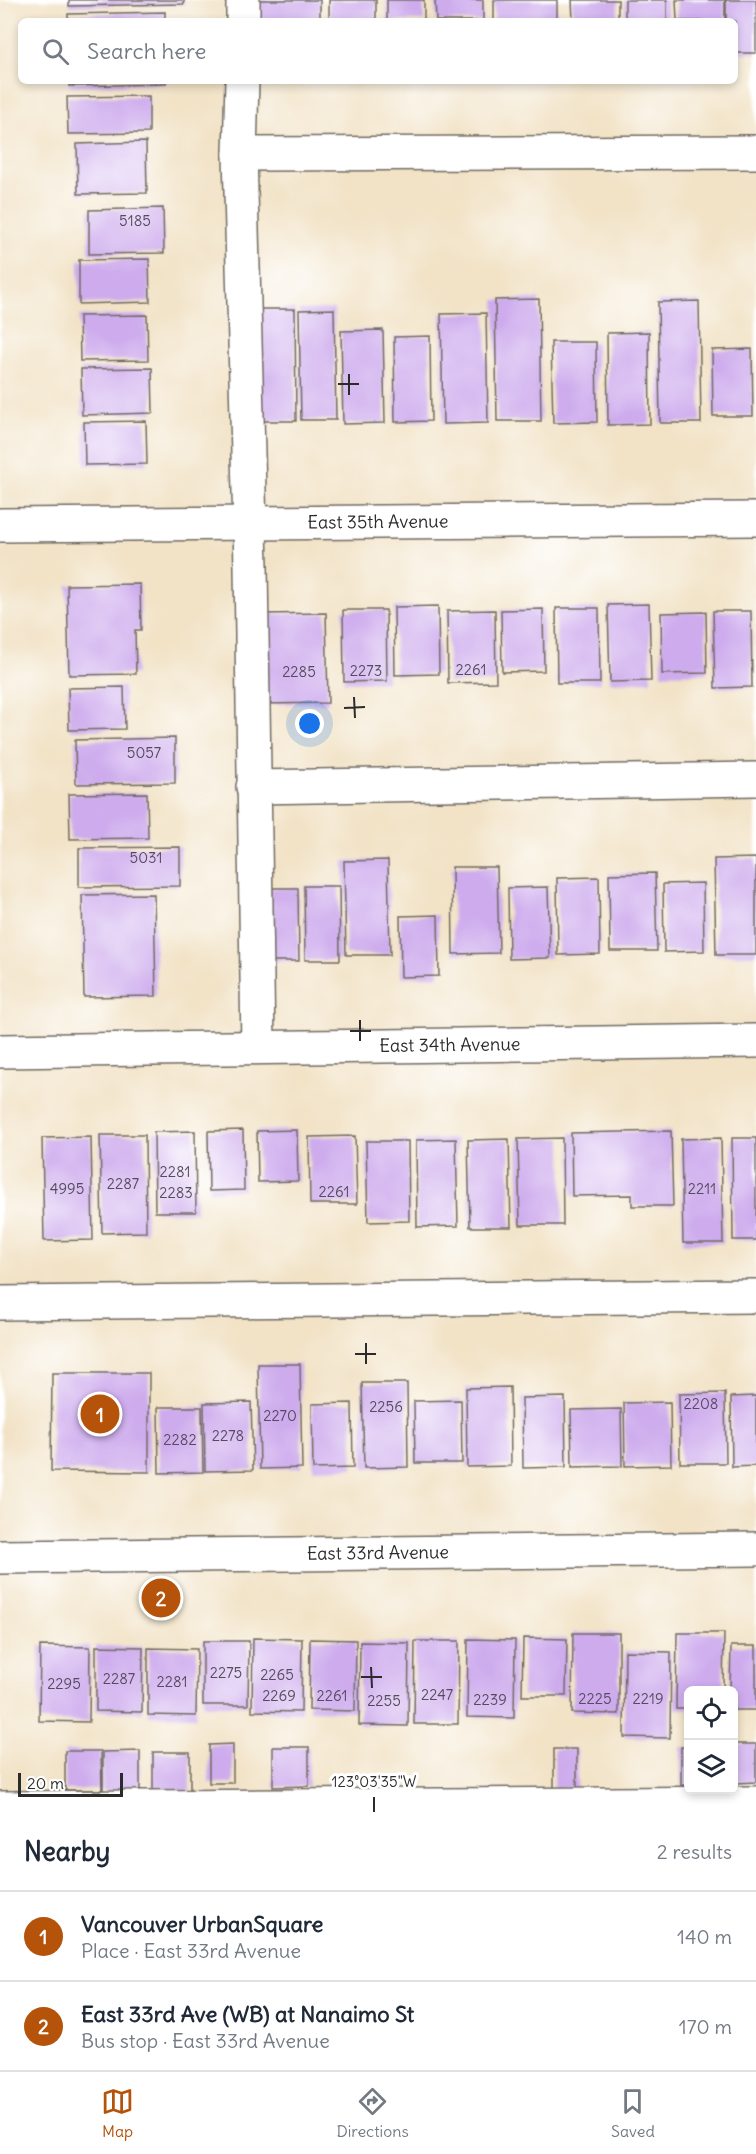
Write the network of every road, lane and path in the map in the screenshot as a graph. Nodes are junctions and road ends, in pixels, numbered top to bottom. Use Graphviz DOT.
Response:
graph roads {
  1 [pos="243,0"];
  2 [pos="243,18"];
  3 [pos="242,84"];
  4 [pos="756,152"];
  5 [pos="240,154"];
  6 [pos="756,519"];
  7 [pos="249,524"];
  8 [pos="0,525"];
  9 [pos="756,780"];
  10 [pos="253,787"];
  11 [pos="756,1041"];
  12 [pos="258,1047"];
  13 [pos="0,1051"];
  14 [pos="756,1296"];
  15 [pos="0,1303"];
  16 [pos="756,1549"];
  17 [pos="0,1557"];
  18 [pos="756,1803"];
  19 [pos="0,1808"];
  1 -- 2 [label="street"];
  3 -- 5 [label="street"];
  4 -- 5 [label="street"];
  5 -- 7 [label="street"];
  6 -- 7 [label="street, East 35th Avenue"];
  7 -- 8 [label="street, East 35th Avenue"];
  7 -- 10 [label="street"];
  9 -- 10 [label="street"];
  10 -- 12 [label="street"];
  11 -- 12 [label="street, East 34th Avenue"];
  12 -- 13 [label="street, East 34th Avenue"];
  14 -- 15 [label="street"];
  16 -- 17 [label="street, East 33rd Avenue"];
  18 -- 19 [label="street"];
}
